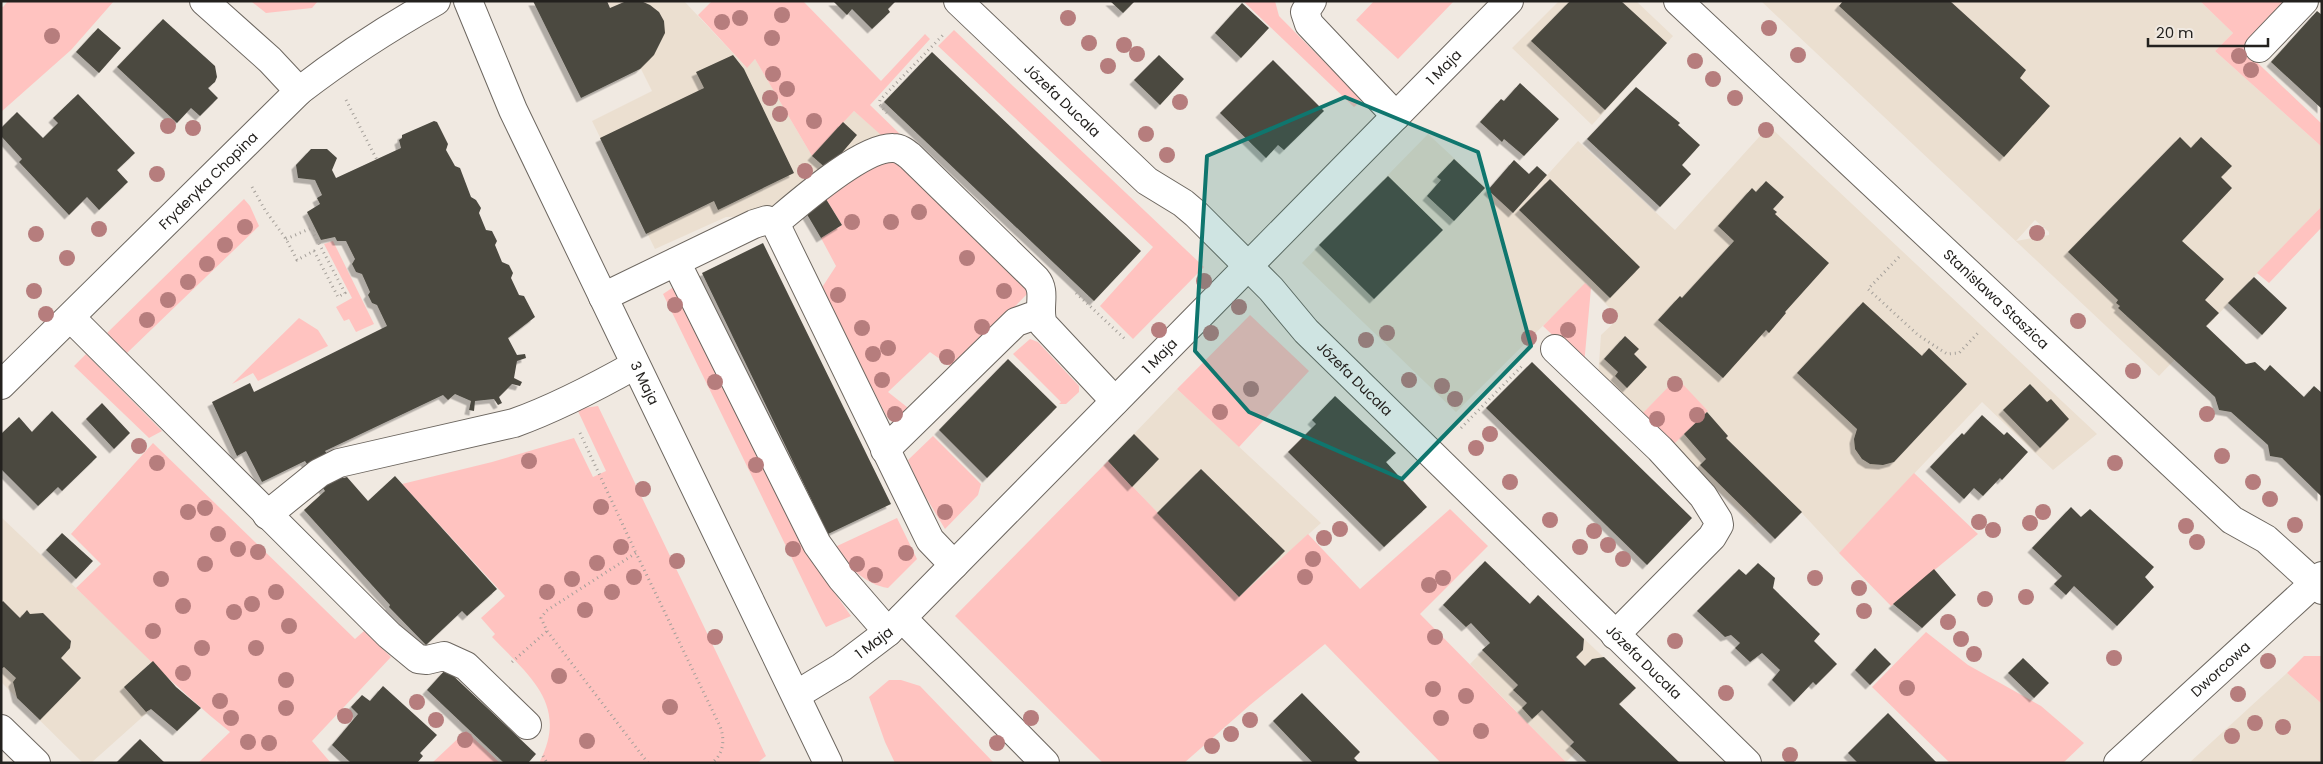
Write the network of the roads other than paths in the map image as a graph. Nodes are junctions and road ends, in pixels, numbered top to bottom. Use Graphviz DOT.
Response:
graph roads {
  1 [pos="204,1"];
  2 [pos="436,1"];
  3 [pos="468,1"];
  4 [pos="958,1"];
  5 [pos="1312,1"];
  6 [pos="1678,1"];
  7 [pos="2304,1"];
  8 [pos="1500,4"];
  9 [pos="2259,48"];
  10 [pos="299,91"];
  11 [pos="1396,116"];
  12 [pos="775,223"];
  13 [pos="676,262"];
  14 [pos="1248,266"];
  15 [pos="603,297"];
  16 [pos="1040,316"];
  17 [pos="71,318"];
  18 [pos="1555,349"];
  19 [pos="635,365"];
  20 [pos="1,385"];
  21 [pos="1115,401"];
  22 [pos="886,450"];
  23 [pos="267,515"];
  24 [pos="954,565"];
  25 [pos="2319,583"];
  26 [pos="895,625"];
  27 [pos="1615,635"];
  28 [pos="796,695"];
  29 [pos="527,725"];
  30 [pos="1,729"];
  31 [pos="36,763"];
  32 [pos="828,763"];
  33 [pos="1045,763"];
  34 [pos="1747,763"];
  35 [pos="2118,763"];
  1 -- 10 [label="street"];
  2 -- 10 [label="street, Fryderyka Chopina"];
  3 -- 15 [label="street, 3 Maja"];
  4 -- 14 [label="street, Józefa Ducala"];
  5 -- 11 [label="street"];
  6 -- 25 [label="street, Stanisława Staszica"];
  7 -- 9 [label="street"];
  8 -- 11 [label="street, 1 Maja"];
  10 -- 17 [label="street, Fryderyka Chopina"];
  11 -- 14 [label="street, 1 Maja"];
  12 -- 13 [label="street"];
  12 -- 16 [label="street"];
  12 -- 22 [label="street"];
  13 -- 15 [label="street"];
  13 -- 26 [label="street"];
  14 -- 21 [label="street, 1 Maja"];
  14 -- 27 [label="street, Józefa Ducala"];
  15 -- 19 [label="street, 3 Maja"];
  16 -- 21 [label="street"];
  16 -- 22 [label="street"];
  17 -- 20 [label="street, Fryderyka Chopina"];
  17 -- 23 [label="street"];
  18 -- 27 [label="street"];
  19 -- 23 [label="street"];
  19 -- 28 [label="street, 3 Maja"];
  21 -- 24 [label="street, 1 Maja"];
  22 -- 24 [label="street"];
  23 -- 29 [label="street"];
  24 -- 26 [label="street, 1 Maja"];
  25 -- 35 [label="street, Dworcowa"];
  26 -- 28 [label="street, 1 Maja"];
  26 -- 33 [label="street"];
  27 -- 34 [label="street, Józefa Ducala"];
  28 -- 32 [label="street, 3 Maja"];
  30 -- 31 [label="street"];
}
